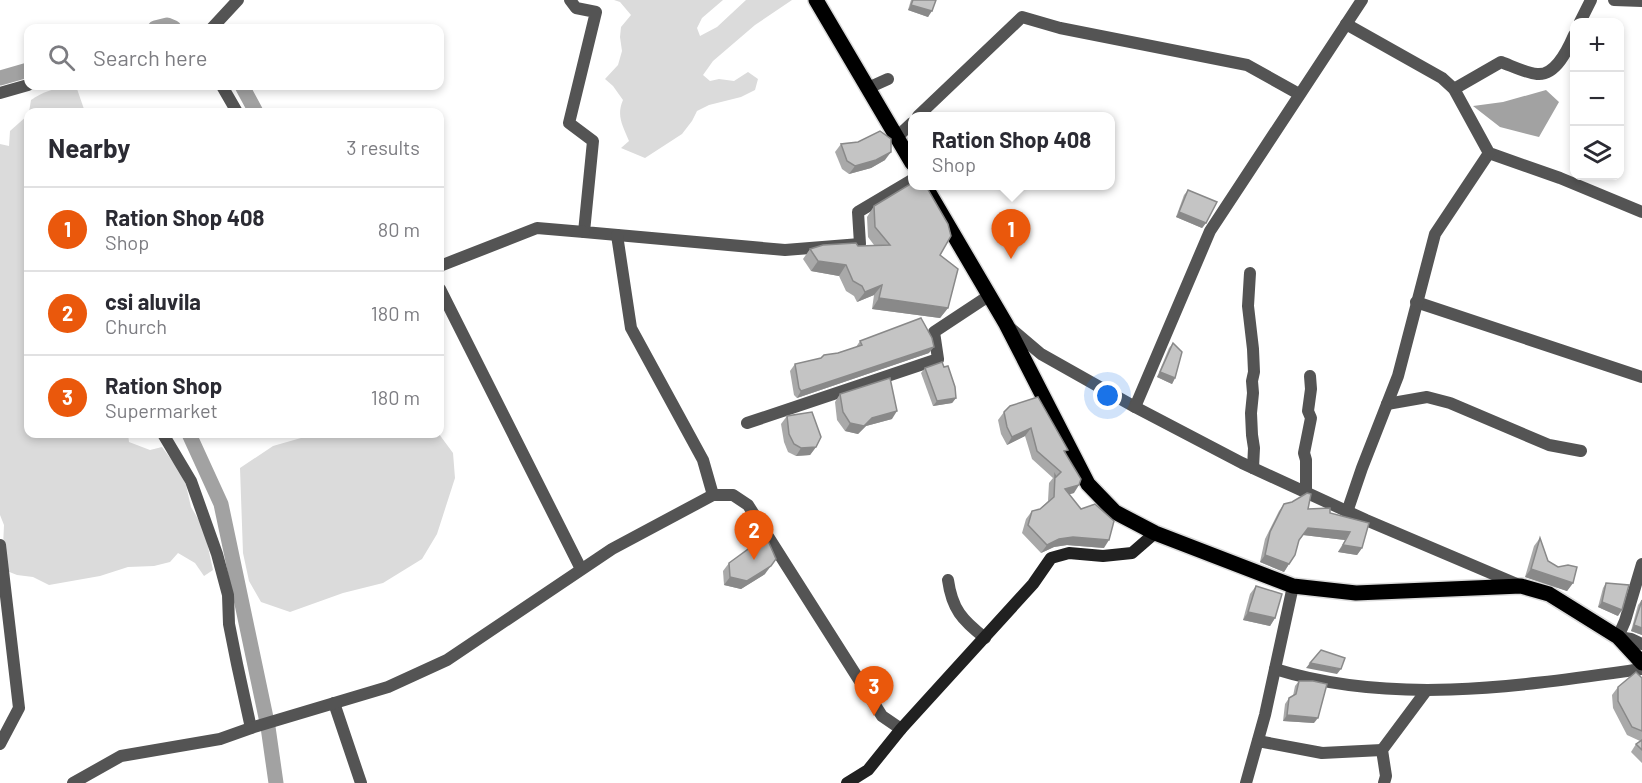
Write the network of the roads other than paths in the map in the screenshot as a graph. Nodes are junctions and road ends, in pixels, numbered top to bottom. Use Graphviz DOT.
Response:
graph roads {
  1 [pos="238,0"];
  2 [pos="570,0"];
  3 [pos="816,0"];
  4 [pos="1362,0"];
  5 [pos="1591,0"];
  6 [pos="1614,0"];
  7 [pos="1642,1"];
  8 [pos="1582,18"];
  9 [pos="216,24"];
  10 [pos="1346,24"];
  11 [pos="1570,45"];
  12 [pos="888,79"];
  13 [pos="24,86"];
  14 [pos="868,88"];
  15 [pos="1454,89"];
  16 [pos="224,90"];
  17 [pos="0,93"];
  18 [pos="1299,94"];
  19 [pos="235,108"];
  20 [pos="923,112"];
  21 [pos="908,127"];
  22 [pos="897,137"];
  23 [pos="1489,153"];
  24 [pos="908,156"];
  25 [pos="908,182"];
  26 [pos="927,190"];
  27 [pos="1642,212"];
  28 [pos="584,232"];
  29 [pos="617,235"];
  30 [pos="444,264"];
  31 [pos="1250,273"];
  32 [pos="990,295"];
  33 [pos="444,297"];
  34 [pos="1416,302"];
  35 [pos="1006,324"];
  36 [pos="1310,376"];
  37 [pos="1642,377"];
  38 [pos="1387,404"];
  39 [pos="1135,407"];
  40 [pos="747,423"];
  41 [pos="165,438"];
  42 [pos="1581,451"];
  43 [pos="1253,468"];
  44 [pos="1306,493"];
  45 [pos="713,495"];
  46 [pos="1347,512"];
  47 [pos="1155,533"];
  48 [pos="0,545"];
  49 [pos="1642,564"];
  50 [pos="582,569"];
  51 [pos="948,580"];
  52 [pos="1293,586"];
  53 [pos="1521,586"];
  54 [pos="1618,637"];
  55 [pos="985,638"];
  56 [pos="1642,644"];
  57 [pos="1642,663"];
  58 [pos="1275,669"];
  59 [pos="1642,669"];
  60 [pos="1426,691"];
  61 [pos="334,704"];
  62 [pos="251,728"];
  63 [pos="901,729"];
  64 [pos="1258,741"];
  65 [pos="0,744"];
  66 [pos="1382,750"];
  67 [pos="73,783"];
  68 [pos="361,783"];
  69 [pos="847,783"];
  70 [pos="1246,783"];
  71 [pos="1384,783"];
  1 -- 9 [label="street"];
  2 -- 28 [label="street"];
  3 -- 14 [label="main road"];
  4 -- 10 [label="street"];
  5 -- 8 [label="street"];
  6 -- 7 [label="street"];
  10 -- 15 [label="street"];
  10 -- 18 [label="street"];
  11 -- 15 [label="street"];
  12 -- 14 [label="street"];
  13 -- 17 [label="street"];
  14 -- 22 [label="main road"];
  15 -- 23 [label="street"];
  16 -- 19 [label="street"];
  18 -- 20 [label="street"];
  18 -- 39 [label="street"];
  21 -- 22 [label="street"];
  22 -- 24 [label="main road"];
  23 -- 27 [label="street"];
  23 -- 34 [label="street"];
  25 -- 29 [label="street"];
  26 -- 32 [label="main road"];
  28 -- 29 [label="street"];
  28 -- 30 [label="street"];
  29 -- 45 [label="street"];
  31 -- 43 [label="street"];
  32 -- 35 [label="main road"];
  32 -- 40 [label="street"];
  33 -- 50 [label="street"];
  34 -- 37 [label="street"];
  34 -- 38 [label="street"];
  35 -- 39 [label="street"];
  35 -- 47 [label="main road"];
  36 -- 44 [label="street"];
  38 -- 42 [label="street"];
  38 -- 46 [label="street"];
  39 -- 43 [label="street"];
  41 -- 62 [label="street"];
  43 -- 44 [label="street"];
  44 -- 46 [label="street"];
  45 -- 50 [label="street"];
  45 -- 63 [label="street"];
  46 -- 53 [label="street"];
  47 -- 52 [label="main road"];
  47 -- 55 [label="street"];
  48 -- 65 [label="street"];
  49 -- 54 [label="street"];
  50 -- 61 [label="street"];
  51 -- 55 [label="street"];
  52 -- 53 [label="main road"];
  52 -- 58 [label="street"];
  53 -- 54 [label="main road"];
  54 -- 56 [label="street"];
  54 -- 57 [label="main road"];
  55 -- 63 [label="street"];
  58 -- 60 [label="street"];
  58 -- 64 [label="street"];
  59 -- 60 [label="street"];
  60 -- 66 [label="street"];
  61 -- 62 [label="street"];
  61 -- 68 [label="street"];
  62 -- 67 [label="street"];
  63 -- 69 [label="street"];
  64 -- 66 [label="street"];
  64 -- 70 [label="street"];
  66 -- 71 [label="street"];
}
